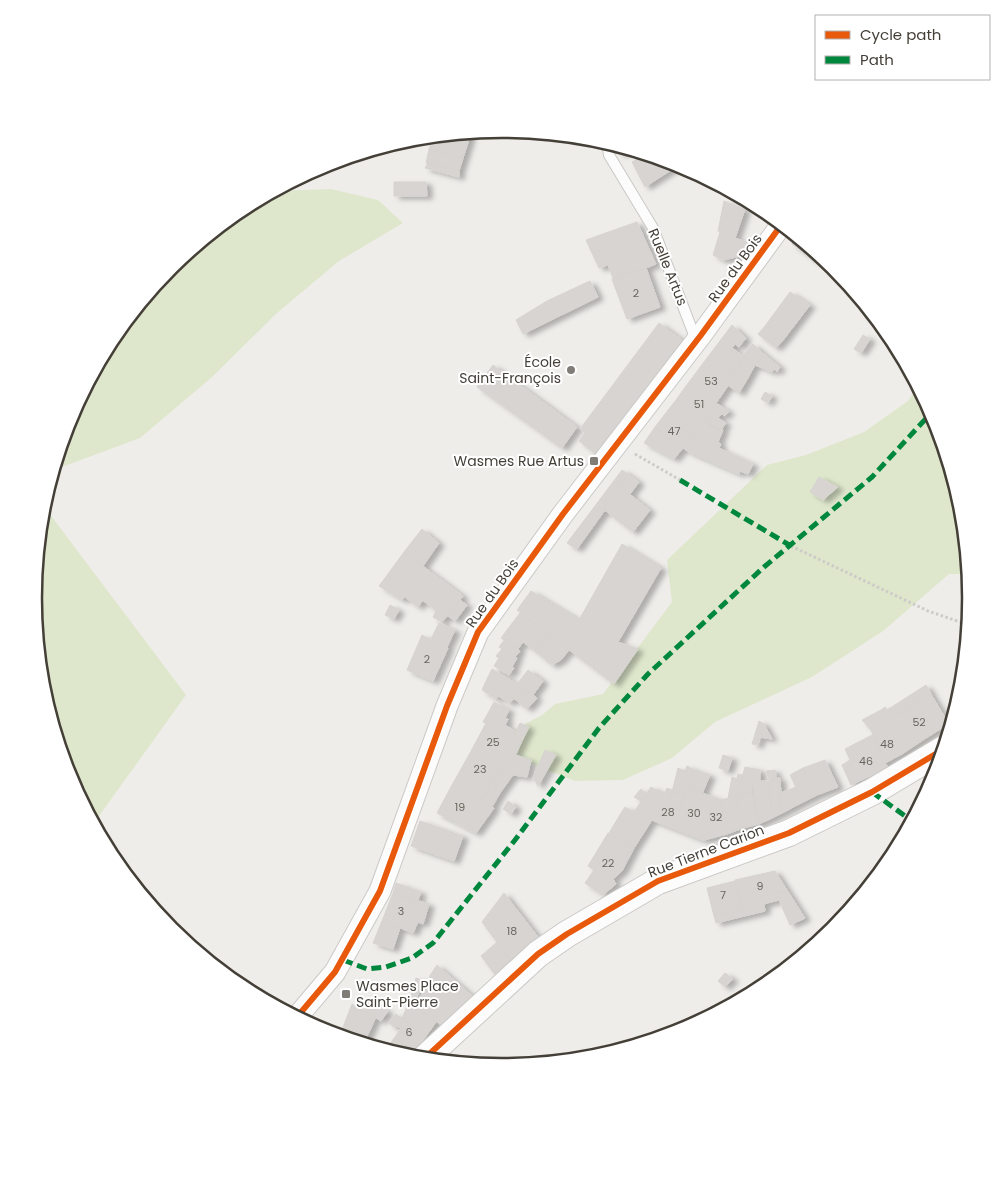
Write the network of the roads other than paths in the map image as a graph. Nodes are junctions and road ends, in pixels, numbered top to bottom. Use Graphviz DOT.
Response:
graph roads {
  1 [pos="608,151"];
  2 [pos="778,230"];
  3 [pos="697,341"];
  4 [pos="935,755"];
  5 [pos="301,1012"];
  6 [pos="431,1052"];
  1 -- 3 [label="lane, Ruelle Artus"];
  2 -- 3 [label="street, Rue du Bois"];
  3 -- 5 [label="street, Rue du Bois"];
  4 -- 6 [label="street, Rue Tierne Carion"];
}
